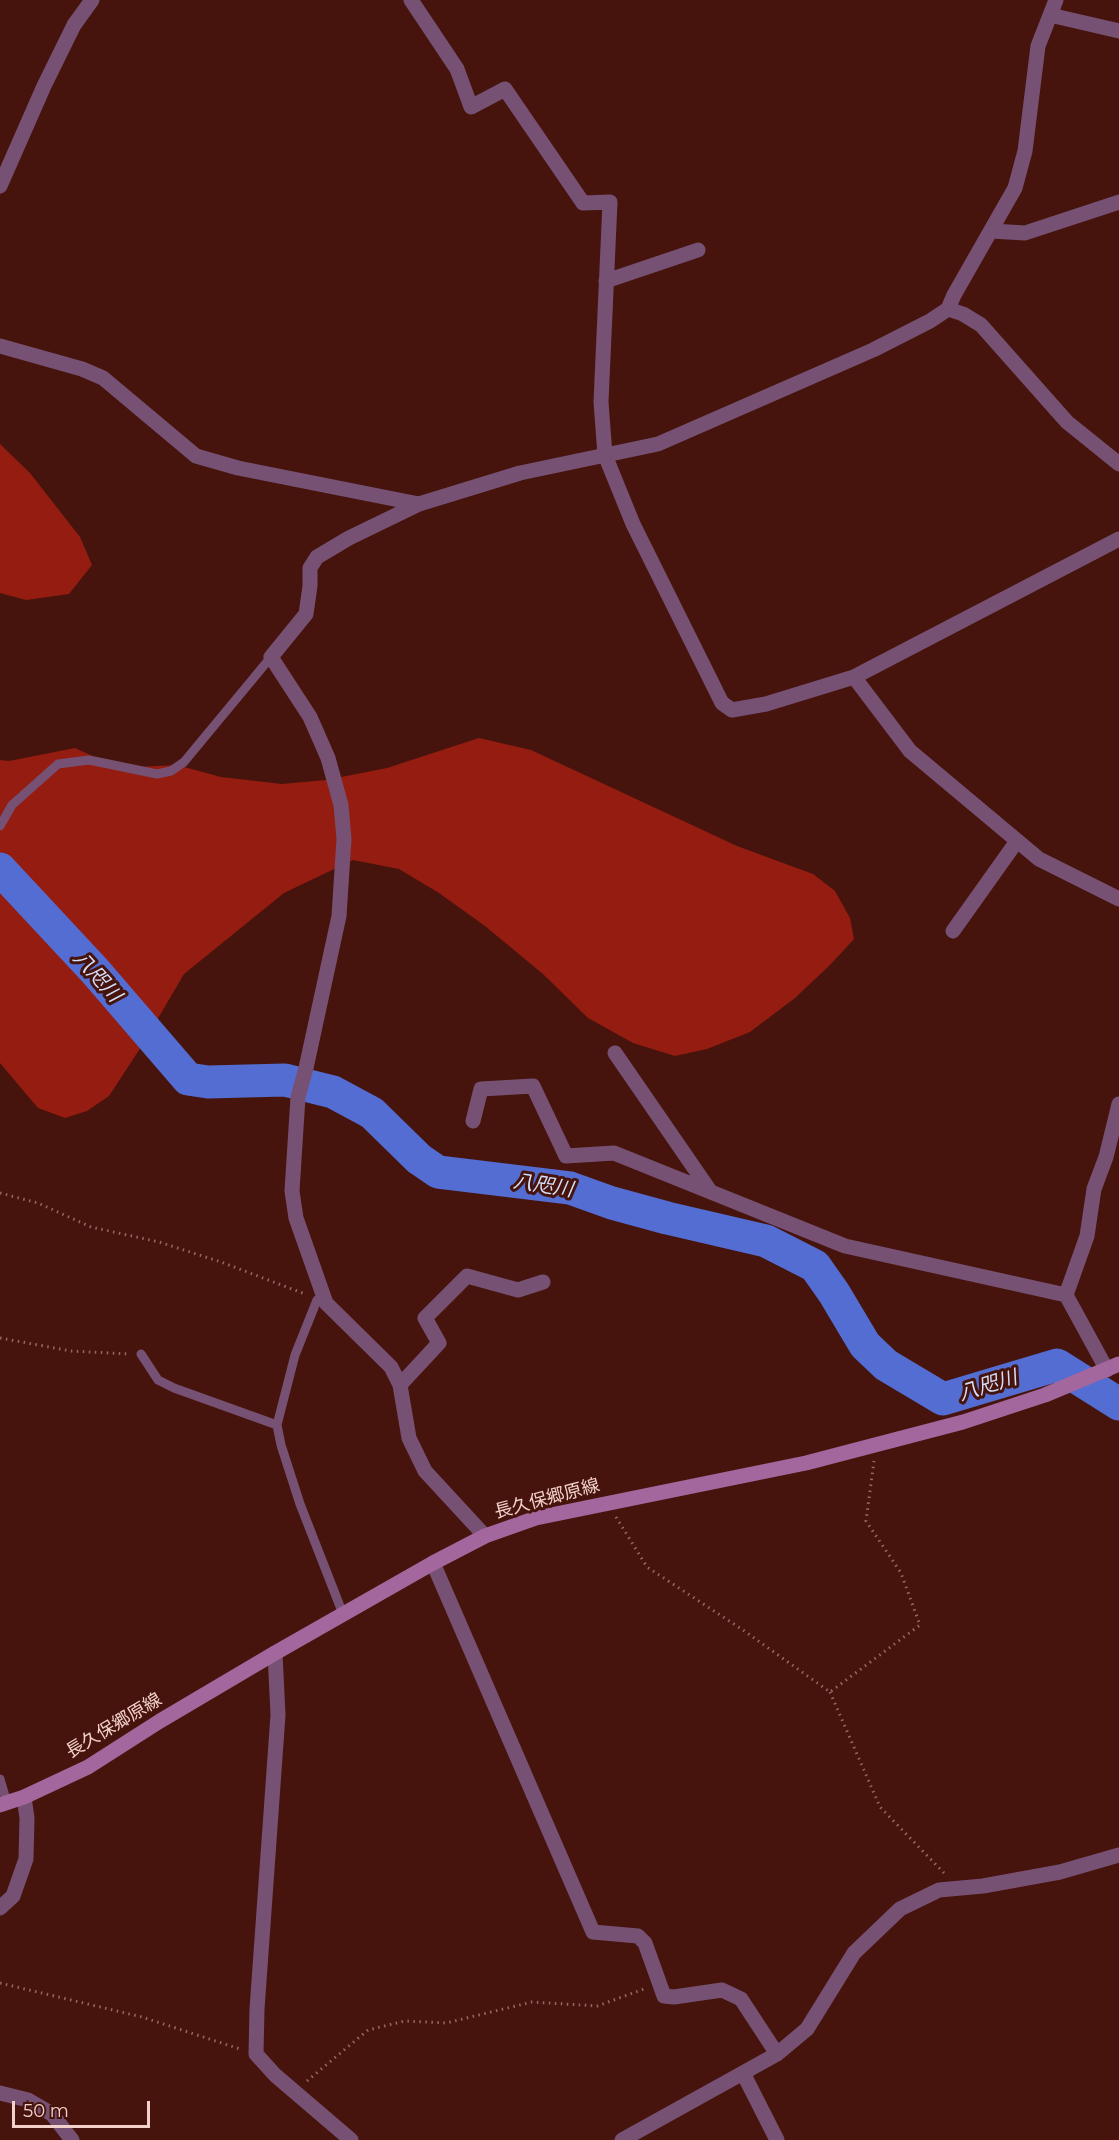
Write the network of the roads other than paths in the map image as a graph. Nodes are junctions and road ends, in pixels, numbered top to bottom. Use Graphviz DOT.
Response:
graph roads {
  1 [pos="92,0"];
  2 [pos="411,0"];
  3 [pos="1056,0"];
  4 [pos="1050,15"];
  5 [pos="1119,31"];
  6 [pos="0,186"];
  7 [pos="1119,202"];
  8 [pos="991,231"];
  9 [pos="698,250"];
  10 [pos="606,281"];
  11 [pos="948,309"];
  12 [pos="0,346"];
  13 [pos="605,455"];
  14 [pos="1119,464"];
  15 [pos="419,504"];
  16 [pos="1119,539"];
  17 [pos="271,657"];
  18 [pos="854,677"];
  19 [pos="0,826"];
  20 [pos="1017,841"];
  21 [pos="1119,899"];
  22 [pos="953,931"];
  23 [pos="615,1053"];
  24 [pos="1119,1104"];
  25 [pos="473,1120"];
  26 [pos="710,1191"];
  27 [pos="543,1282"];
  28 [pos="1066,1295"];
  29 [pos="317,1300"];
  30 [pos="141,1354"];
  31 [pos="1113,1367"];
  32 [pos="400,1385"];
  33 [pos="277,1425"];
  34 [pos="484,1536"];
  35 [pos="433,1563"];
  36 [pos="343,1614"];
  37 [pos="275,1653"];
  38 [pos="0,1779"];
  39 [pos="24,1797"];
  40 [pos="3,1804"];
  41 [pos="1119,1855"];
  42 [pos="0,1908"];
  43 [pos="777,2054"];
  44 [pos="743,2073"];
  45 [pos="0,2093"];
  46 [pos="72,2140"];
  47 [pos="351,2140"];
  48 [pos="622,2140"];
  49 [pos="777,2140"];
  1 -- 6 [label="street"];
  2 -- 10 [label="street"];
  3 -- 4 [label="street"];
  4 -- 5 [label="street"];
  4 -- 8 [label="street"];
  7 -- 8 [label="street"];
  8 -- 11 [label="street"];
  9 -- 10 [label="street"];
  10 -- 13 [label="street"];
  11 -- 13 [label="street"];
  11 -- 14 [label="street"];
  12 -- 15 [label="street"];
  13 -- 15 [label="street"];
  13 -- 18 [label="street"];
  15 -- 17 [label="street"];
  16 -- 18 [label="street"];
  17 -- 19 [label="lane"];
  17 -- 32 [label="street"];
  18 -- 20 [label="street"];
  20 -- 21 [label="street"];
  20 -- 22 [label="street"];
  23 -- 26 [label="street"];
  24 -- 28 [label="street"];
  25 -- 26 [label="street"];
  26 -- 28 [label="street"];
  27 -- 32 [label="street"];
  28 -- 31 [label="street"];
  29 -- 33 [label="lane"];
  30 -- 33 [label="lane"];
  31 -- 34 [label="main road, 長久保郷原線"];
  32 -- 34 [label="street"];
  33 -- 36 [label="lane"];
  34 -- 35 [label="main road, 長久保郷原線"];
  35 -- 36 [label="main road, 長久保郷原線"];
  35 -- 43 [label="street"];
  36 -- 37 [label="main road, 長久保郷原線"];
  37 -- 39 [label="main road, 長久保郷原線"];
  37 -- 47 [label="street"];
  38 -- 40 [label="lane"];
  39 -- 40 [label="main road, 長久保郷原線"];
  39 -- 42 [label="street"];
  41 -- 43 [label="street"];
  43 -- 44 [label="street"];
  44 -- 48 [label="street"];
  44 -- 49 [label="street"];
  45 -- 46 [label="street"];
}
